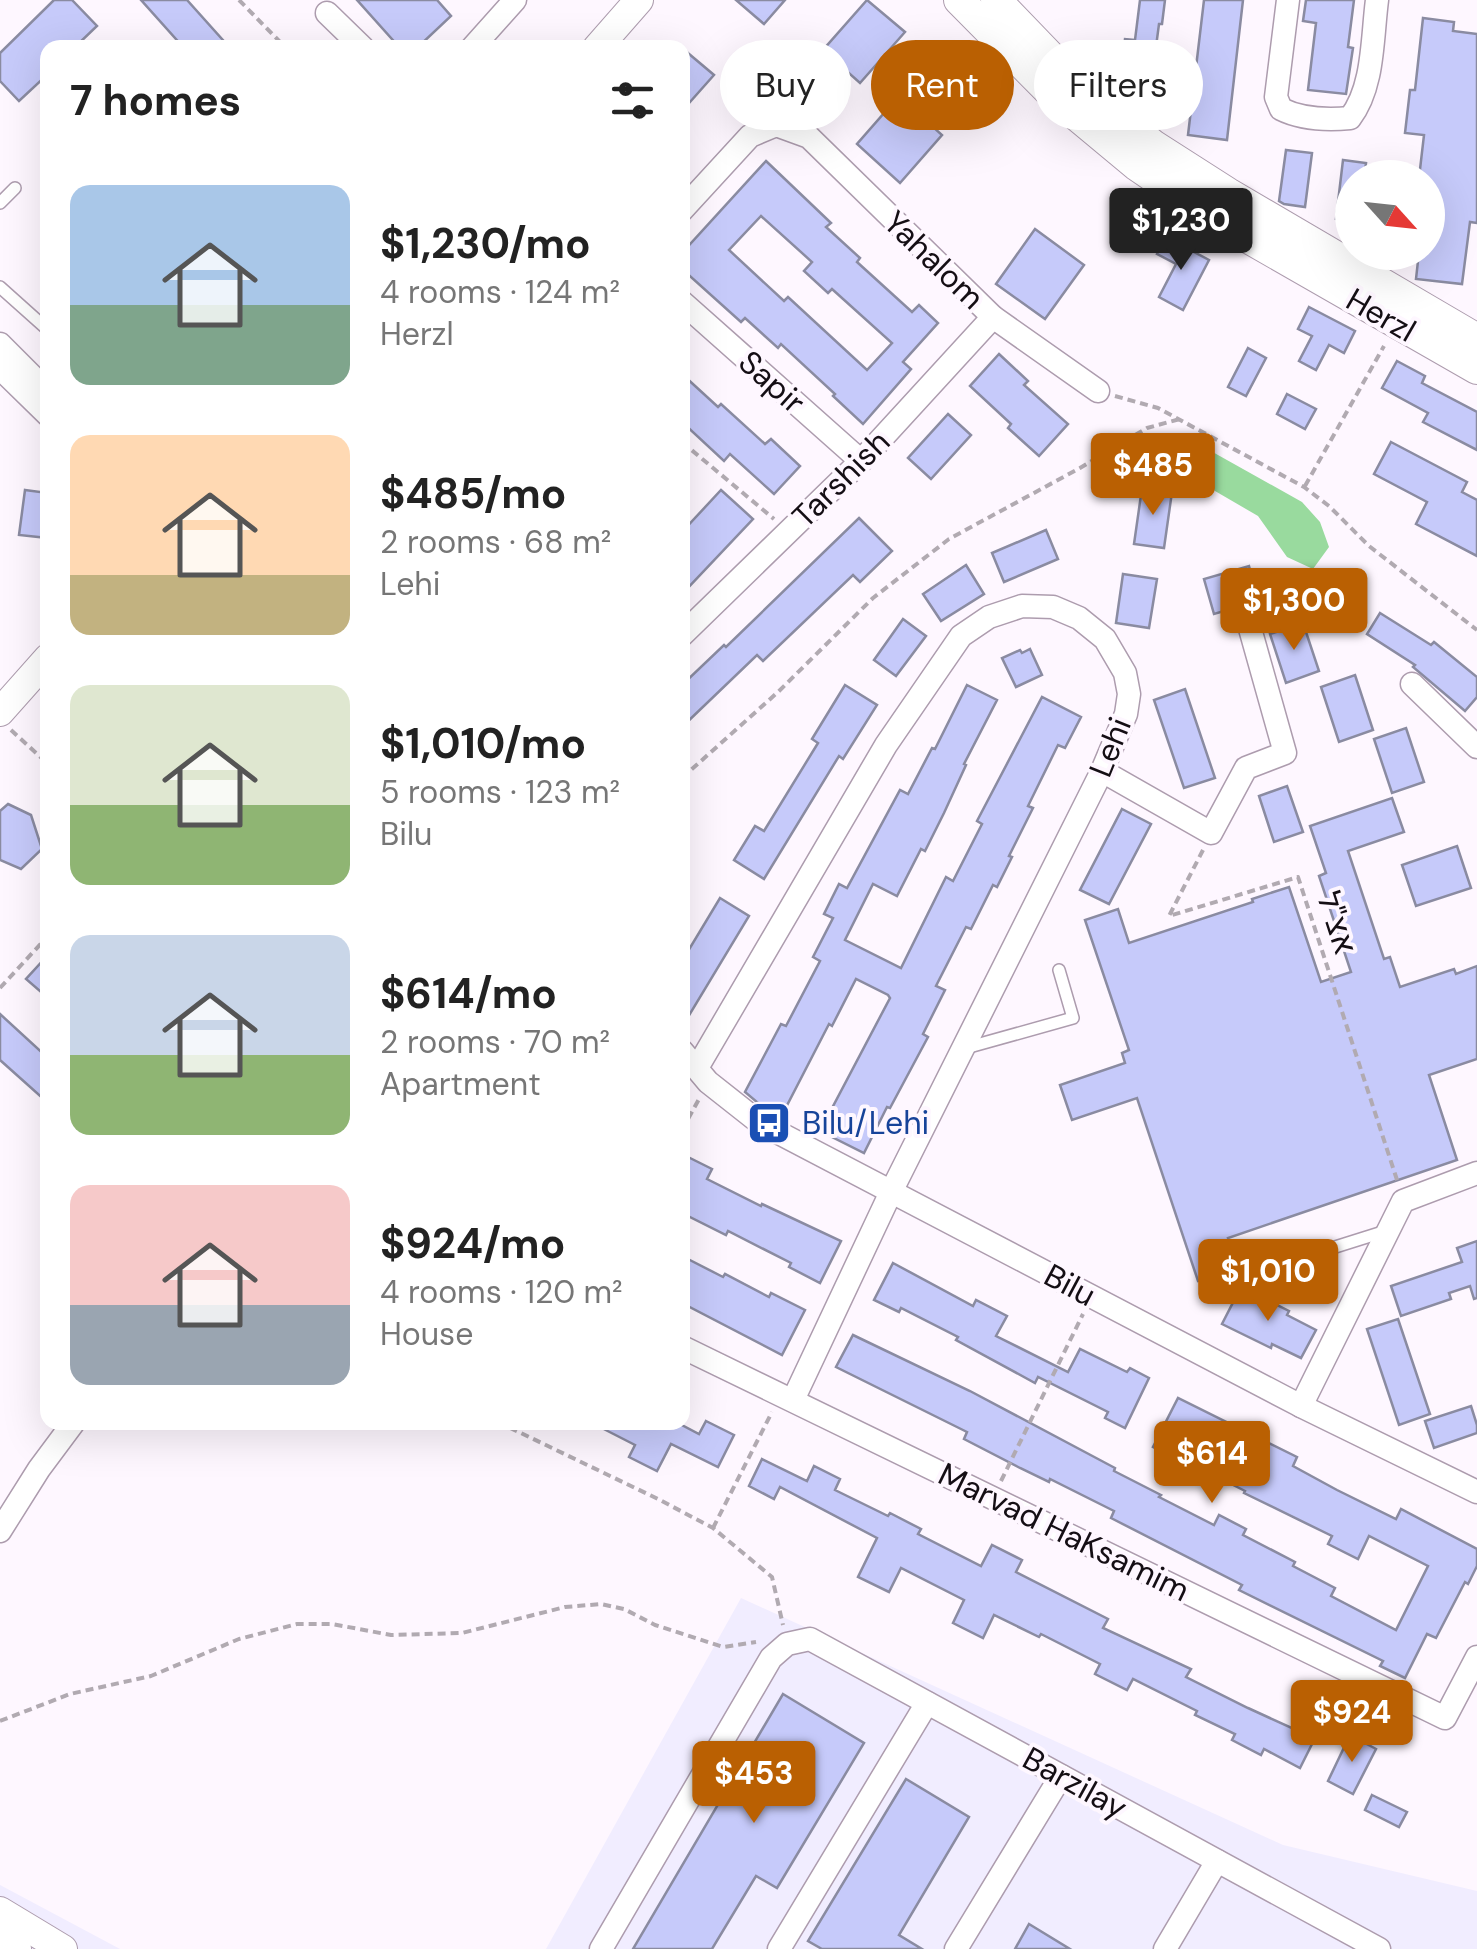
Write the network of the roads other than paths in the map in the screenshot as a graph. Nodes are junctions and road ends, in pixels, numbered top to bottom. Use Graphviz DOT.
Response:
graph roads {
  1 [pos="515,0"];
  2 [pos="617,0"];
  3 [pos="639,0"];
  4 [pos="959,0"];
  5 [pos="996,0"];
  6 [pos="1288,0"];
  7 [pos="1376,0"];
  8 [pos="327,13"];
  9 [pos="355,40"];
  10 [pos="479,40"];
  11 [pos="583,40"];
  12 [pos="604,40"];
  13 [pos="15,188"];
  14 [pos="690,201"];
  15 [pos="0,203"];
  16 [pos="0,287"];
  17 [pos="690,309"];
  18 [pos="993,317"];
  19 [pos="40,323"];
  20 [pos="1477,339"];
  21 [pos="0,344"];
  22 [pos="0,368"];
  23 [pos="1477,369"];
  24 [pos="40,380"];
  25 [pos="1098,391"];
  26 [pos="40,407"];
  27 [pos="861,461"];
  28 [pos="1249,625"];
  29 [pos="690,627"];
  30 [pos="40,668"];
  31 [pos="1412,684"];
  32 [pos="0,716"];
  33 [pos="1477,747"];
  34 [pos="1102,771"];
  35 [pos="1059,970"];
  36 [pos="962,1049"];
  37 [pos="696,1067"];
  38 [pos="1477,1173"];
  39 [pos="890,1192"];
  40 [pos="1389,1230"];
  41 [pos="1313,1288"];
  42 [pos="690,1350"];
  43 [pos="787,1398"];
  44 [pos="1301,1406"];
  45 [pos="68,1430"];
  46 [pos="1477,1492"];
  47 [pos="0,1531"];
  48 [pos="1477,1658"];
  49 [pos="927,1702"];
  50 [pos="1061,1776"];
  51 [pos="1217,1861"];
  52 [pos="0,1910"];
  53 [pos="0,1939"];
  54 [pos="17,1949"];
  55 [pos="64,1949"];
  56 [pos="601,1949"];
  57 [pos="779,1949"];
  58 [pos="956,1949"];
  59 [pos="1165,1949"];
  60 [pos="1378,1949"];
  1 -- 10 [label="street"];
  2 -- 11 [label="street"];
  3 -- 12 [label="street"];
  4 -- 23 [label="main road, Herzl"];
  5 -- 20 [label="main road, Herzl"];
  6 -- 7 [label="street"];
  8 -- 9 [label="street"];
  13 -- 15 [label="lane"];
  14 -- 18 [label="street, Yahalom"];
  16 -- 19 [label="lane"];
  17 -- 27 [label="street, Sapir"];
  18 -- 25 [label="street, Yahalom"];
  18 -- 27 [label="street, Tarshish"];
  21 -- 24 [label="street"];
  22 -- 26 [label="street"];
  27 -- 29 [label="street, Tarshish"];
  28 -- 34 [label="street"];
  30 -- 32 [label="street"];
  31 -- 33 [label="street"];
  34 -- 36 [label="street, Lehi"];
  34 -- 37 [label="street, Lehi"];
  35 -- 36 [label="lane"];
  36 -- 39 [label="street, Lehi"];
  37 -- 39 [label="street, Bilu"];
  38 -- 40 [label="street"];
  39 -- 43 [label="street, Lehi"];
  39 -- 44 [label="street, Bilu"];
  40 -- 41 [label="lane"];
  40 -- 44 [label="street"];
  42 -- 43 [label="street, Marvad HaKsamim"];
  43 -- 48 [label="street, Marvad HaKsamim"];
  44 -- 46 [label="street, Bilu"];
  45 -- 47 [label="street"];
  49 -- 50 [label="street, Barzilay"];
  49 -- 56 [label="street, Barzilay"];
  49 -- 57 [label="street"];
  50 -- 51 [label="street, Barzilay"];
  50 -- 58 [label="street"];
  51 -- 59 [label="street"];
  51 -- 60 [label="street, Barzilay"];
  52 -- 55 [label="street"];
  53 -- 54 [label="street"];
}
